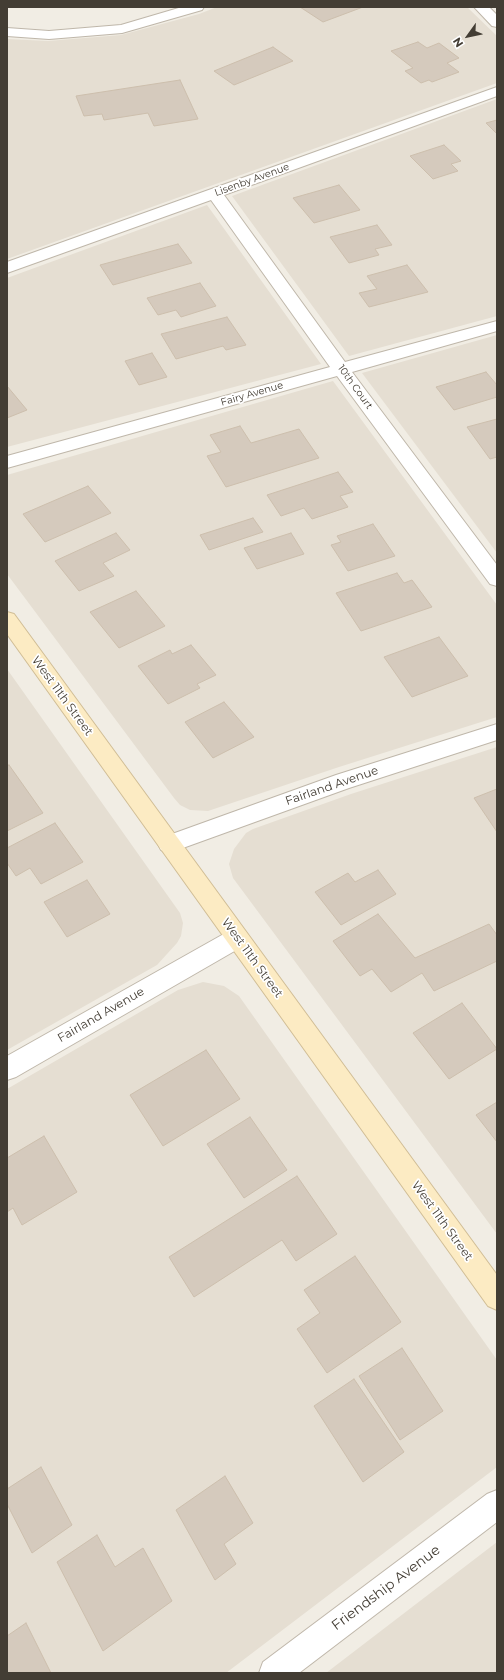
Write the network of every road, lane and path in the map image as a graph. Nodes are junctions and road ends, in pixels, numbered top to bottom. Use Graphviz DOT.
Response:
graph roads {
  1 [pos="197,7"];
  2 [pos="481,7"];
  3 [pos="497,23"];
  4 [pos="7,32"];
  5 [pos="497,91"];
  6 [pos="215,194"];
  7 [pos="7,268"];
  8 [pos="497,326"];
  9 [pos="341,369"];
  10 [pos="7,462"];
  11 [pos="497,579"];
  12 [pos="7,619"];
  13 [pos="497,732"];
  14 [pos="169,844"];
  15 [pos="238,938"];
  16 [pos="7,1069"];
  17 [pos="497,1298"];
  18 [pos="497,1504"];
  19 [pos="274,1673"];
  1 -- 4 [label="street"];
  2 -- 3 [label="street"];
  5 -- 6 [label="street, Lisenby Avenue"];
  6 -- 7 [label="street, Lisenby Avenue"];
  6 -- 9 [label="street, 10th Court"];
  8 -- 9 [label="street, Fairy Avenue"];
  9 -- 10 [label="street, Fairy Avenue"];
  9 -- 11 [label="street, 10th Court"];
  12 -- 14 [label="main road, West 11th Street"];
  13 -- 14 [label="street, Fairland Avenue"];
  14 -- 15 [label="main road, West 11th Street"];
  15 -- 16 [label="street, Fairland Avenue"];
  15 -- 17 [label="main road, West 11th Street"];
  18 -- 19 [label="street, Friendship Avenue"];
}
